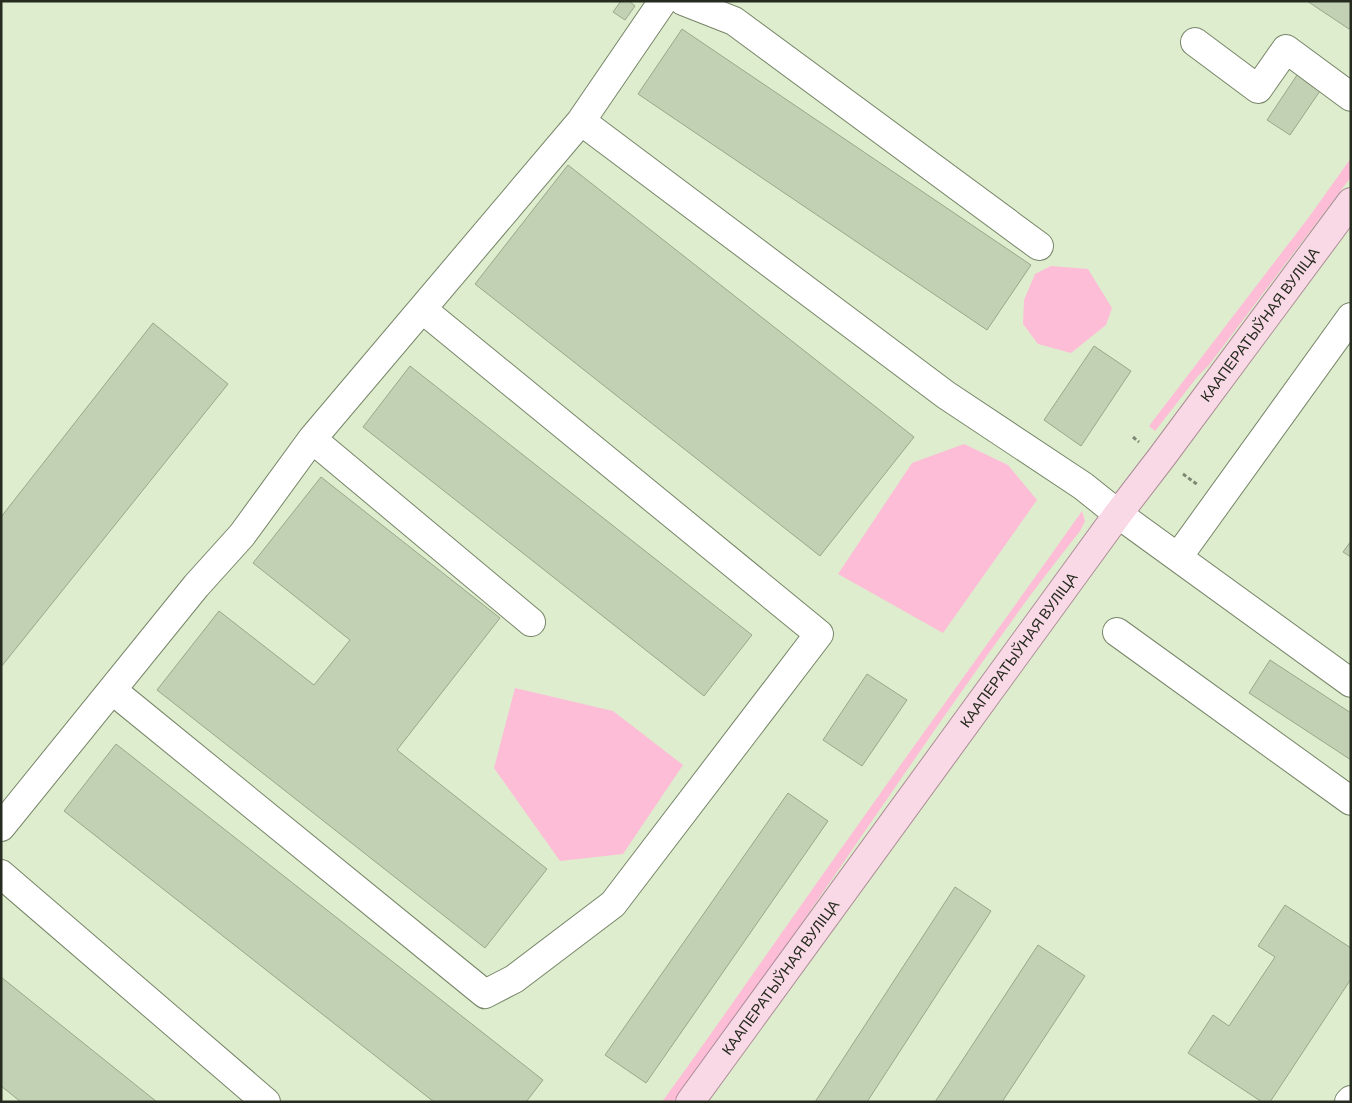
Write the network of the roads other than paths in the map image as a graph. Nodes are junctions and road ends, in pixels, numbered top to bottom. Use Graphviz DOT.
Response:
graph roads {
  1 [pos="663,1"];
  2 [pos="682,1"];
  3 [pos="1195,42"];
  4 [pos="1351,97"];
  5 [pos="580,121"];
  6 [pos="1351,202"];
  7 [pos="1039,246"];
  8 [pos="422,308"];
  9 [pos="1351,317"];
  10 [pos="312,439"];
  11 [pos="1118,514"];
  12 [pos="1178,557"];
  13 [pos="531,622"];
  14 [pos="1117,632"];
  15 [pos="1351,683"];
  16 [pos="112,690"];
  17 [pos="1351,801"];
  18 [pos="1,828"];
  19 [pos="1,874"];
  20 [pos="266,1102"];
  21 [pos="690,1102"];
  1 -- 5 [label="lane"];
  2 -- 7 [label="lane"];
  3 -- 4 [label="lane"];
  5 -- 8 [label="lane"];
  5 -- 11 [label="lane"];
  6 -- 11 [label="main road, КААПЕРАТЫЎНАЯ ВУЛІЦА"];
  8 -- 10 [label="lane"];
  8 -- 16 [label="lane"];
  9 -- 12 [label="lane"];
  10 -- 13 [label="lane"];
  10 -- 16 [label="lane"];
  11 -- 12 [label="lane"];
  11 -- 21 [label="main road, КААПЕРАТЫЎНАЯ ВУЛІЦА"];
  12 -- 15 [label="lane"];
  14 -- 17 [label="lane"];
  16 -- 18 [label="lane"];
  19 -- 20 [label="lane"];
}
